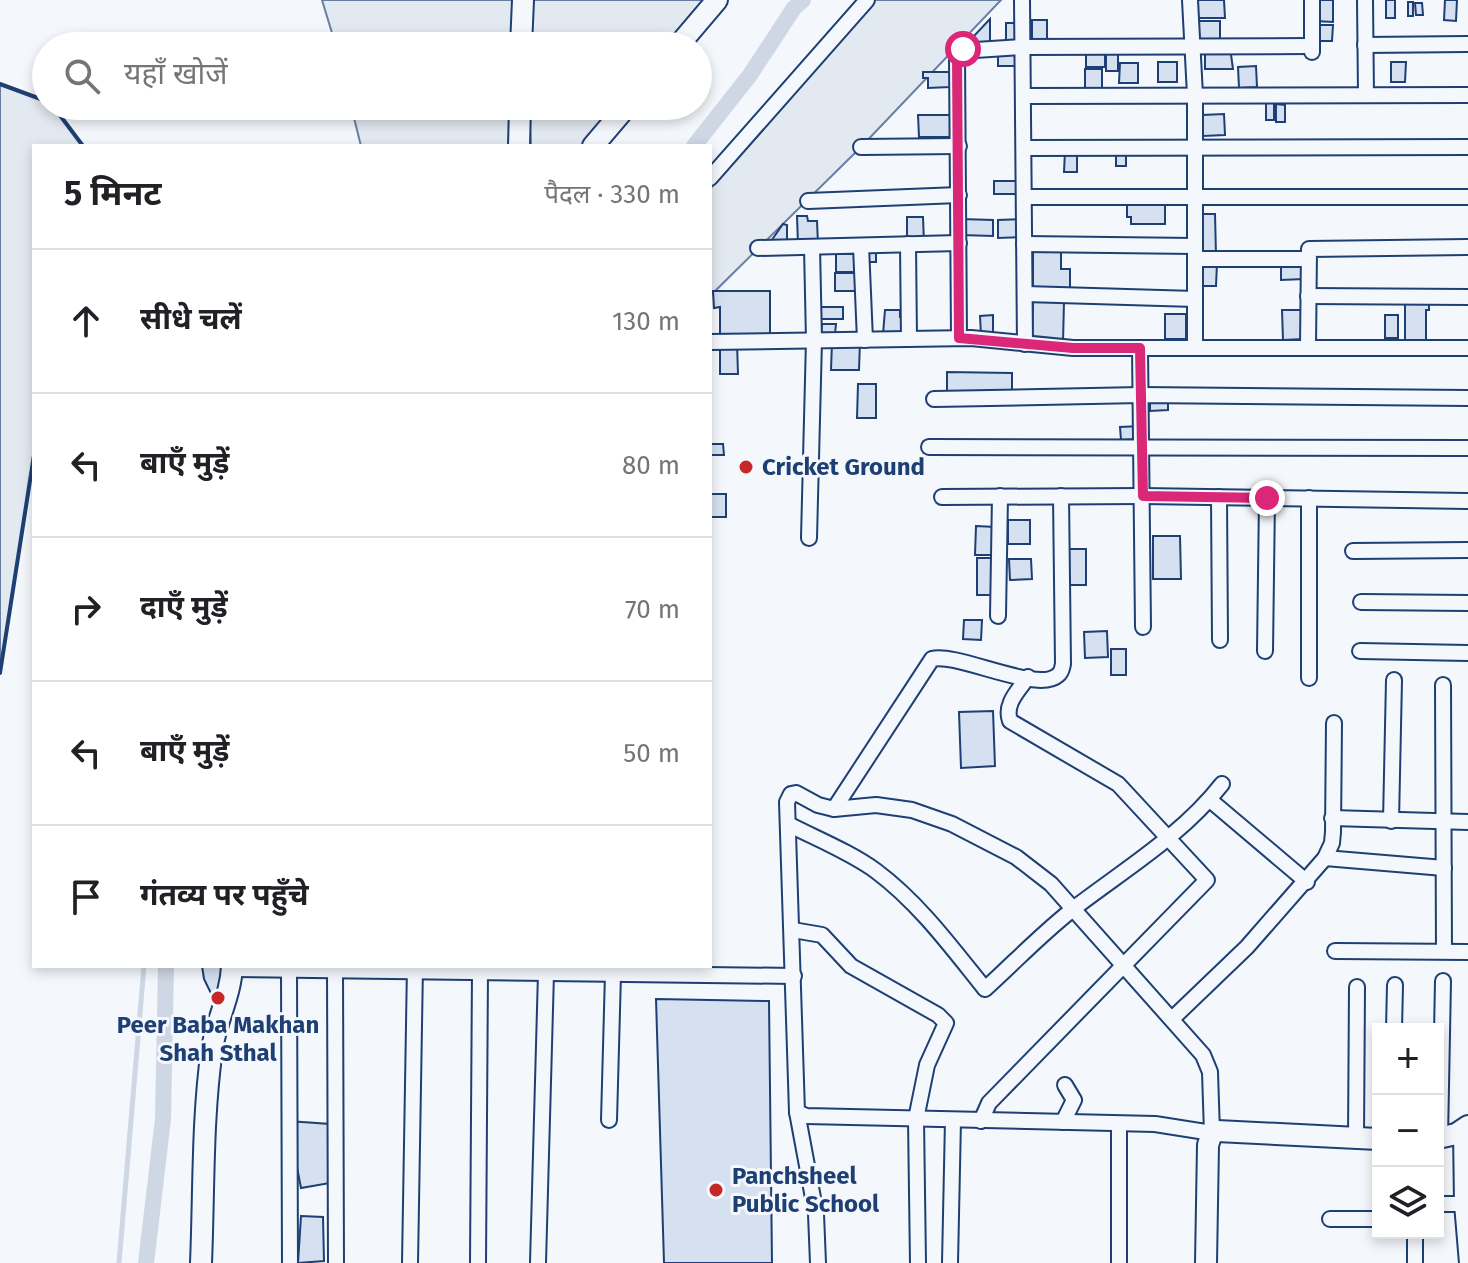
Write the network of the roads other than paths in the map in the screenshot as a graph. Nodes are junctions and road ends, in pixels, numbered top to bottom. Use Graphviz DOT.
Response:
graph roads {
  1 [pos="523,0"];
  2 [pos="717,0"];
  3 [pos="867,0"];
  4 [pos="1022,0"];
  5 [pos="1190,0"];
  6 [pos="1312,0"];
  7 [pos="1365,0"];
  8 [pos="522,32"];
  9 [pos="690,32"];
  10 [pos="1468,44"];
  11 [pos="1365,45"];
  12 [pos="1193,46"];
  13 [pos="1023,47"];
  14 [pos="1195,95"];
  15 [pos="1366,95"];
  16 [pos="1468,95"];
  17 [pos="1023,96"];
  18 [pos="520,120"];
  19 [pos="615,120"];
  20 [pos="519,144"];
  21 [pos="595,144"];
  22 [pos="959,146"];
  23 [pos="861,147"];
  24 [pos="1195,147"];
  25 [pos="1468,147"];
  26 [pos="1024,148"];
  27 [pos="712,176"];
  28 [pos="959,195"];
  29 [pos="1024,197"];
  30 [pos="1195,197"];
  31 [pos="1468,197"];
  32 [pos="808,201"];
  33 [pos="959,243"];
  34 [pos="908,244"];
  35 [pos="1024,244"];
  36 [pos="861,246"];
  37 [pos="812,247"];
  38 [pos="1468,247"];
  39 [pos="758,248"];
  40 [pos="1195,253"];
  41 [pos="1307,259"];
  42 [pos="1025,294"];
  43 [pos="1308,296"];
  44 [pos="1468,297"];
  45 [pos="1195,299"];
  46 [pos="959,338"];
  47 [pos="909,339"];
  48 [pos="814,340"];
  49 [pos="865,340"];
  50 [pos="712,342"];
  51 [pos="1025,344"];
  52 [pos="1140,348"];
  53 [pos="1195,348"];
  54 [pos="1308,348"];
  55 [pos="1468,348"];
  56 [pos="1141,395"];
  57 [pos="1468,398"];
  58 [pos="934,399"];
  59 [pos="1143,446"];
  60 [pos="929,447"];
  61 [pos="1468,448"];
  62 [pos="1000,496"];
  63 [pos="1061,496"];
  64 [pos="1143,496"];
  65 [pos="942,497"];
  66 [pos="1219,497"];
  67 [pos="1267,498"];
  68 [pos="1309,498"];
  69 [pos="1468,501"];
  70 [pos="809,538"];
  71 [pos="1468,550"];
  72 [pos="1353,551"];
  73 [pos="1361,602"];
  74 [pos="1468,603"];
  75 [pos="998,616"];
  76 [pos="1143,627"];
  77 [pos="1220,640"];
  78 [pos="1265,651"];
  79 [pos="1360,651"];
  80 [pos="1468,653"];
  81 [pos="1028,677"];
  82 [pos="1309,678"];
  83 [pos="1394,680"];
  84 [pos="1443,685"];
  85 [pos="1334,723"];
  86 [pos="1222,784"];
  87 [pos="1210,800"];
  88 [pos="834,809"];
  89 [pos="1332,818"];
  90 [pos="1391,821"];
  91 [pos="1445,822"];
  92 [pos="1468,822"];
  93 [pos="788,824"];
  94 [pos="1169,838"];
  95 [pos="1325,858"];
  96 [pos="1444,868"];
  97 [pos="1307,882"];
  98 [pos="1073,909"];
  99 [pos="793,930"];
  100 [pos="1335,951"];
  101 [pos="1444,951"];
  102 [pos="1468,952"];
  103 [pos="1124,966"];
  104 [pos="232,968"];
  105 [pos="359,969"];
  106 [pos="415,969"];
  107 [pos="518,969"];
  108 [pos="289,972"];
  109 [pos="335,972"];
  110 [pos="480,972"];
  111 [pos="546,973"];
  112 [pos="613,974"];
  113 [pos="794,976"];
  114 [pos="1443,981"];
  115 [pos="1395,985"];
  116 [pos="1357,987"];
  117 [pos="1172,1019"];
  118 [pos="1394,1023"];
  119 [pos="1065,1085"];
  120 [pos="1440,1095"];
  121 [pos="797,1112"];
  122 [pos="916,1119"];
  123 [pos="609,1120"];
  124 [pos="953,1120"];
  125 [pos="981,1121"];
  126 [pos="1063,1122"];
  127 [pos="1119,1124"];
  128 [pos="1464,1129"];
  129 [pos="1212,1133"];
  130 [pos="1444,1136"];
  131 [pos="1356,1139"];
  132 [pos="1372,1139"];
  133 [pos="1444,1204"];
  134 [pos="1465,1204"];
  135 [pos="1330,1219"];
  136 [pos="1372,1219"];
  137 [pos="1415,1239"];
  138 [pos="201,1263"];
  139 [pos="290,1263"];
  140 [pos="336,1263"];
  141 [pos="410,1263"];
  142 [pos="478,1263"];
  143 [pos="538,1263"];
  144 [pos="818,1263"];
  145 [pos="918,1263"];
  146 [pos="950,1263"];
  147 [pos="1119,1263"];
  148 [pos="1206,1263"];
  149 [pos="1415,1263"];
  150 [pos="1467,1263"];
  1 -- 8 [label="street"];
  2 -- 9 [label="street"];
  3 -- 27 [label="street"];
  4 -- 13 [label="street"];
  5 -- 12 [label="street"];
  6 -- 12 [label="street"];
  7 -- 11 [label="street"];
  10 -- 11 [label="street"];
  11 -- 15 [label="street"];
  12 -- 13 [label="street"];
  12 -- 14 [label="street"];
  13 -- 17 [label="street"];
  13 -- 22 [label="street"];
  14 -- 15 [label="street"];
  14 -- 17 [label="street"];
  14 -- 24 [label="street"];
  15 -- 16 [label="street"];
  17 -- 26 [label="street"];
  18 -- 20 [label="street"];
  19 -- 21 [label="street"];
  22 -- 23 [label="street"];
  22 -- 28 [label="street"];
  24 -- 25 [label="street"];
  24 -- 26 [label="street"];
  24 -- 30 [label="street"];
  26 -- 29 [label="street"];
  28 -- 32 [label="street"];
  28 -- 33 [label="street"];
  29 -- 30 [label="street"];
  29 -- 35 [label="street"];
  30 -- 31 [label="street"];
  30 -- 40 [label="street"];
  33 -- 34 [label="street"];
  33 -- 46 [label="street"];
  34 -- 36 [label="street"];
  34 -- 47 [label="street"];
  35 -- 40 [label="street"];
  35 -- 42 [label="street"];
  36 -- 37 [label="street"];
  36 -- 49 [label="street"];
  37 -- 39 [label="street"];
  37 -- 48 [label="street"];
  38 -- 41 [label="street"];
  40 -- 41 [label="street"];
  40 -- 45 [label="street"];
  41 -- 43 [label="street"];
  42 -- 45 [label="street"];
  42 -- 51 [label="street"];
  43 -- 44 [label="street"];
  43 -- 54 [label="street"];
  45 -- 53 [label="street"];
  46 -- 47 [label="street"];
  46 -- 51 [label="street"];
  47 -- 49 [label="street"];
  48 -- 49 [label="street"];
  48 -- 50 [label="street"];
  48 -- 70 [label="street"];
  51 -- 52 [label="street"];
  52 -- 53 [label="street"];
  52 -- 56 [label="street"];
  53 -- 54 [label="street"];
  54 -- 55 [label="street"];
  56 -- 57 [label="street"];
  56 -- 58 [label="street"];
  56 -- 59 [label="street"];
  59 -- 60 [label="street"];
  59 -- 61 [label="street"];
  59 -- 64 [label="street"];
  62 -- 63 [label="street"];
  62 -- 65 [label="street"];
  62 -- 75 [label="street"];
  63 -- 64 [label="street"];
  63 -- 81 [label="street"];
  64 -- 66 [label="street"];
  64 -- 76 [label="street"];
  66 -- 67 [label="street"];
  66 -- 77 [label="street"];
  67 -- 68 [label="street"];
  67 -- 78 [label="street"];
  68 -- 69 [label="street"];
  68 -- 82 [label="street"];
  71 -- 72 [label="street"];
  73 -- 74 [label="street"];
  79 -- 80 [label="street"];
  81 -- 88 [label="street"];
  81 -- 94 [label="street"];
  83 -- 90 [label="street"];
  84 -- 91 [label="street"];
  85 -- 89 [label="street"];
  86 -- 87 [label="street"];
  87 -- 94 [label="street"];
  87 -- 97 [label="street"];
  88 -- 93 [label="street"];
  88 -- 98 [label="street"];
  89 -- 90 [label="street"];
  89 -- 95 [label="street"];
  90 -- 91 [label="street"];
  91 -- 92 [label="street"];
  91 -- 96 [label="street"];
  93 -- 98 [label="street"];
  93 -- 99 [label="street"];
  94 -- 98 [label="street"];
  94 -- 103 [label="street"];
  95 -- 96 [label="street"];
  95 -- 97 [label="street"];
  96 -- 101 [label="street"];
  97 -- 117 [label="street"];
  98 -- 103 [label="street"];
  99 -- 113 [label="street"];
  99 -- 122 [label="street"];
  100 -- 101 [label="street"];
  101 -- 102 [label="street"];
  103 -- 117 [label="street"];
  103 -- 125 [label="street"];
  104 -- 108 [label="street"];
  104 -- 138 [label="street"];
  105 -- 106 [label="street"];
  105 -- 109 [label="street"];
  106 -- 110 [label="street"];
  106 -- 141 [label="street"];
  107 -- 110 [label="street"];
  107 -- 111 [label="street"];
  108 -- 109 [label="street"];
  108 -- 139 [label="street"];
  109 -- 140 [label="street"];
  110 -- 142 [label="street"];
  111 -- 112 [label="street"];
  111 -- 143 [label="street"];
  112 -- 113 [label="street"];
  112 -- 123 [label="street"];
  113 -- 121 [label="street"];
  114 -- 120 [label="street"];
  115 -- 118 [label="street"];
  116 -- 131 [label="street"];
  117 -- 129 [label="street"];
  119 -- 126 [label="street"];
  121 -- 122 [label="street"];
  121 -- 144 [label="street"];
  122 -- 124 [label="street"];
  122 -- 145 [label="street"];
  124 -- 125 [label="street"];
  124 -- 146 [label="street"];
  125 -- 126 [label="street"];
  126 -- 127 [label="street"];
  127 -- 129 [label="street"];
  127 -- 147 [label="street"];
  128 -- 130 [label="street"];
  128 -- 134 [label="street"];
  129 -- 131 [label="street"];
  129 -- 148 [label="street"];
  131 -- 132 [label="street"];
  133 -- 134 [label="street"];
  134 -- 150 [label="street"];
  135 -- 136 [label="street"];
  137 -- 149 [label="street"];
}
